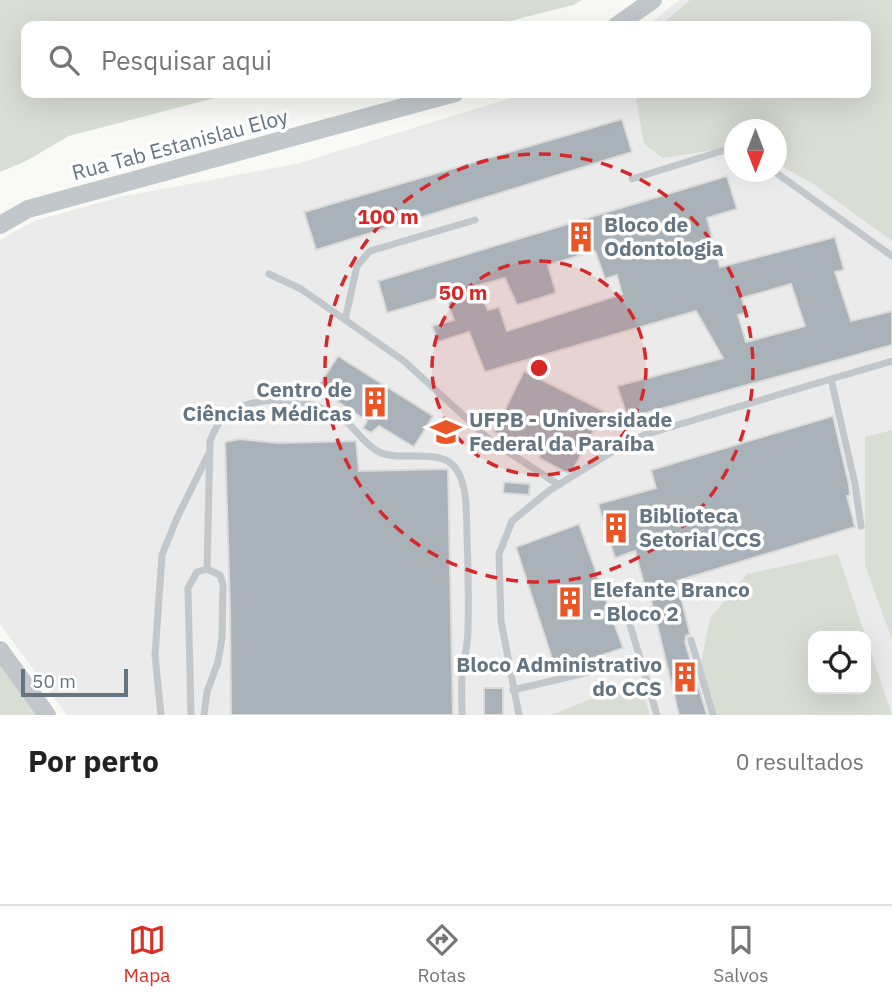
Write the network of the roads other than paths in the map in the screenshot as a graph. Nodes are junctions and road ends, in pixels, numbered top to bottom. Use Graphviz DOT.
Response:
graph roads {
  1 [pos="653,0"];
  2 [pos="624,21"];
  3 [pos="437,98"];
  4 [pos="724,150"];
  5 [pos="632,179"];
  6 [pos="787,181"];
  7 [pos="475,220"];
  8 [pos="0,225"];
  9 [pos="892,256"];
  10 [pos="270,274"];
  11 [pos="345,320"];
  12 [pos="892,361"];
  13 [pos="831,379"];
  14 [pos="210,451"];
  15 [pos="559,485"];
  16 [pos="861,526"];
  17 [pos="207,569"];
  18 [pos="628,618"];
  19 [pos="691,640"];
  20 [pos="0,650"];
  21 [pos="640,660"];
  22 [pos="513,690"];
  23 [pos="47,715"];
  24 [pos="161,715"];
  25 [pos="191,715"];
  26 [pos="205,715"];
  27 [pos="462,715"];
  28 [pos="519,715"];
  29 [pos="657,715"];
  30 [pos="713,715"];
  1 -- 2 [label="street"];
  3 -- 8 [label="street, Rua Tab Estanislau Eloy"];
  4 -- 5 [label="lane"];
  6 -- 9 [label="lane"];
  7 -- 11 [label="lane"];
  10 -- 11 [label="lane"];
  11 -- 15 [label="lane"];
  12 -- 13 [label="lane"];
  13 -- 15 [label="lane"];
  13 -- 16 [label="lane"];
  14 -- 17 [label="lane"];
  14 -- 24 [label="lane"];
  14 -- 27 [label="lane"];
  15 -- 22 [label="lane"];
  17 -- 25 [label="lane"];
  17 -- 26 [label="lane"];
  18 -- 21 [label="lane"];
  19 -- 30 [label="lane"];
  20 -- 23 [label="street"];
  21 -- 22 [label="lane"];
  21 -- 29 [label="lane"];
  22 -- 28 [label="lane"];
}
